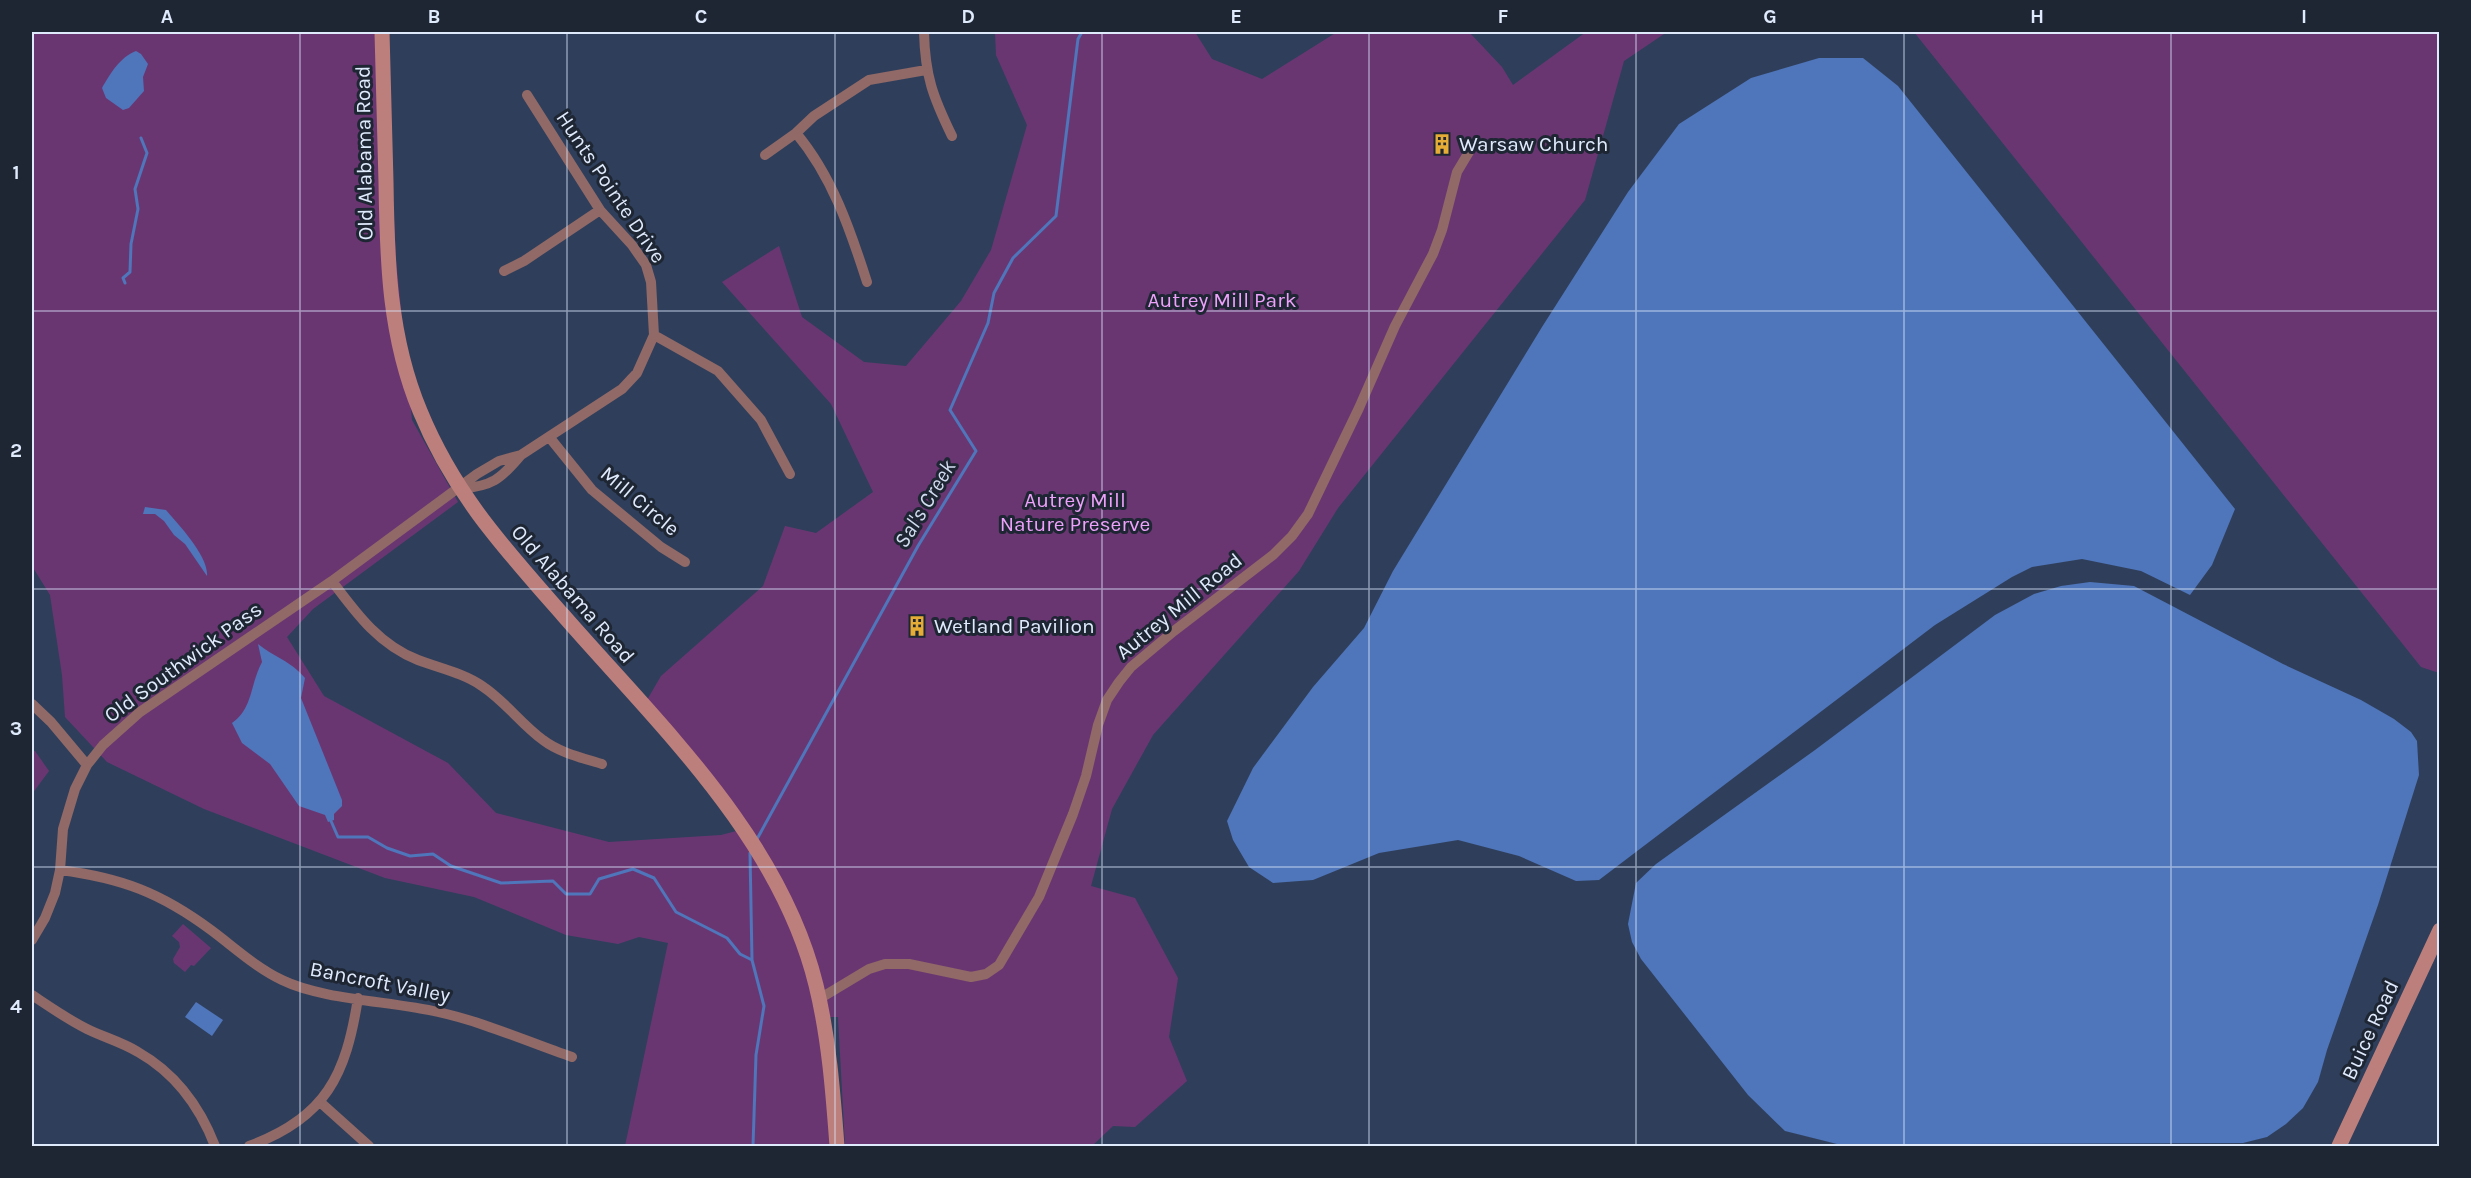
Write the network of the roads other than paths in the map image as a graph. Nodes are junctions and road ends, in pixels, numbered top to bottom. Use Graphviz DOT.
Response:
graph roads {
  1 [pos="382,32"];
  2 [pos="924,32"];
  3 [pos="926,70"];
  4 [pos="527,95"];
  5 [pos="796,133"];
  6 [pos="952,136"];
  7 [pos="1472,147"];
  8 [pos="765,155"];
  9 [pos="600,210"];
  10 [pos="504,271"];
  11 [pos="867,282"];
  12 [pos="654,335"];
  13 [pos="550,438"];
  14 [pos="790,474"];
  15 [pos="459,489"];
  16 [pos="685,562"];
  17 [pos="332,580"];
  18 [pos="32,704"];
  19 [pos="602,764"];
  20 [pos="87,765"];
  21 [pos="60,870"];
  22 [pos="2439,930"];
  23 [pos="32,940"];
  24 [pos="32,995"];
  25 [pos="358,998"];
  26 [pos="819,999"];
  27 [pos="572,1057"];
  28 [pos="320,1102"];
  29 [pos="215,1146"];
  30 [pos="249,1146"];
  31 [pos="369,1146"];
  32 [pos="837,1146"];
  33 [pos="2339,1146"];
  1 -- 15 [label="main road, Old Alabama Road"];
  2 -- 3 [label="street"];
  3 -- 5 [label="street"];
  3 -- 6 [label="street"];
  4 -- 9 [label="street, Hunts Pointe Drive"];
  5 -- 8 [label="street"];
  5 -- 11 [label="street"];
  7 -- 26 [label="street, Autrey Mill Road"];
  9 -- 10 [label="street"];
  9 -- 12 [label="street, Hunts Pointe Drive"];
  12 -- 13 [label="street, Hunts Pointe Drive"];
  12 -- 14 [label="street"];
  13 -- 15 [label="street, Hunts Pointe Drive"];
  13 -- 16 [label="street, Mill Circle"];
  15 -- 17 [label="street, Old Southwick Pass"];
  15 -- 26 [label="main road, Old Alabama Road"];
  17 -- 19 [label="street"];
  17 -- 20 [label="street, Old Southwick Pass"];
  18 -- 20 [label="street"];
  20 -- 21 [label="street, Old Southwick Pass"];
  21 -- 23 [label="street, Old Southwick Pass"];
  21 -- 25 [label="street, Bancroft Valley"];
  22 -- 33 [label="main road, Buice Road"];
  24 -- 29 [label="street"];
  25 -- 27 [label="street, Bancroft Valley"];
  25 -- 28 [label="street"];
  26 -- 32 [label="main road, Old Alabama Road"];
  28 -- 30 [label="street"];
  28 -- 31 [label="street"];
}
